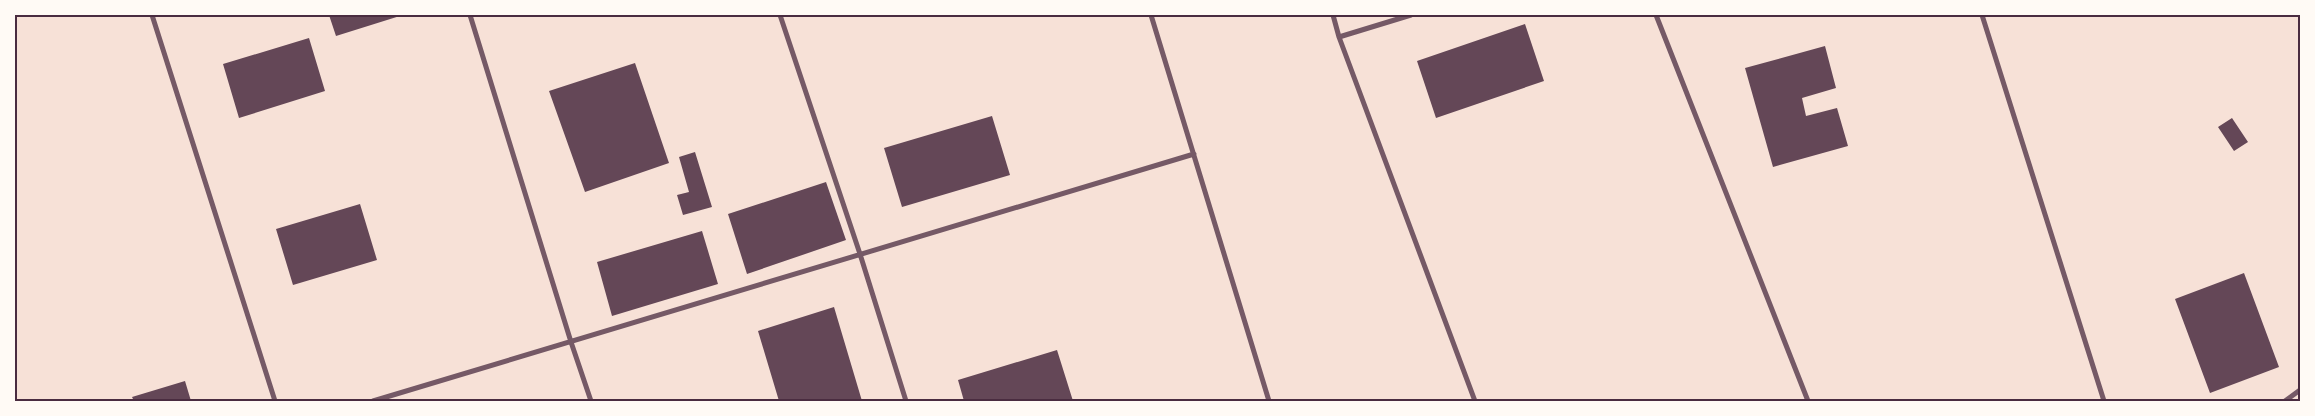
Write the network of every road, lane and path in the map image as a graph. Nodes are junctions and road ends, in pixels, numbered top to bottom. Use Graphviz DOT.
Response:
graph roads {
  1 [pos="152,15"];
  2 [pos="470,15"];
  3 [pos="780,15"];
  4 [pos="1151,15"];
  5 [pos="1333,15"];
  6 [pos="1411,15"];
  7 [pos="1656,15"];
  8 [pos="1982,15"];
  9 [pos="1339,37"];
  10 [pos="1194,154"];
  11 [pos="860,254"];
  12 [pos="570,342"];
  13 [pos="2300,390"];
  14 [pos="275,401"];
  15 [pos="373,401"];
  16 [pos="591,401"];
  17 [pos="906,401"];
  18 [pos="1269,401"];
  19 [pos="1475,401"];
  20 [pos="1808,401"];
  21 [pos="2104,401"];
  22 [pos="2286,401"];
  1 -- 14 [label="street"];
  2 -- 12 [label="street"];
  3 -- 11 [label="street"];
  4 -- 10 [label="street"];
  5 -- 9 [label="street"];
  6 -- 9 [label="street"];
  7 -- 20 [label="street"];
  8 -- 21 [label="street"];
  9 -- 19 [label="street"];
  10 -- 11 [label="street"];
  10 -- 18 [label="street"];
  11 -- 12 [label="street"];
  11 -- 17 [label="street"];
  12 -- 15 [label="street"];
  12 -- 16 [label="street"];
  13 -- 22 [label="street"];
}
